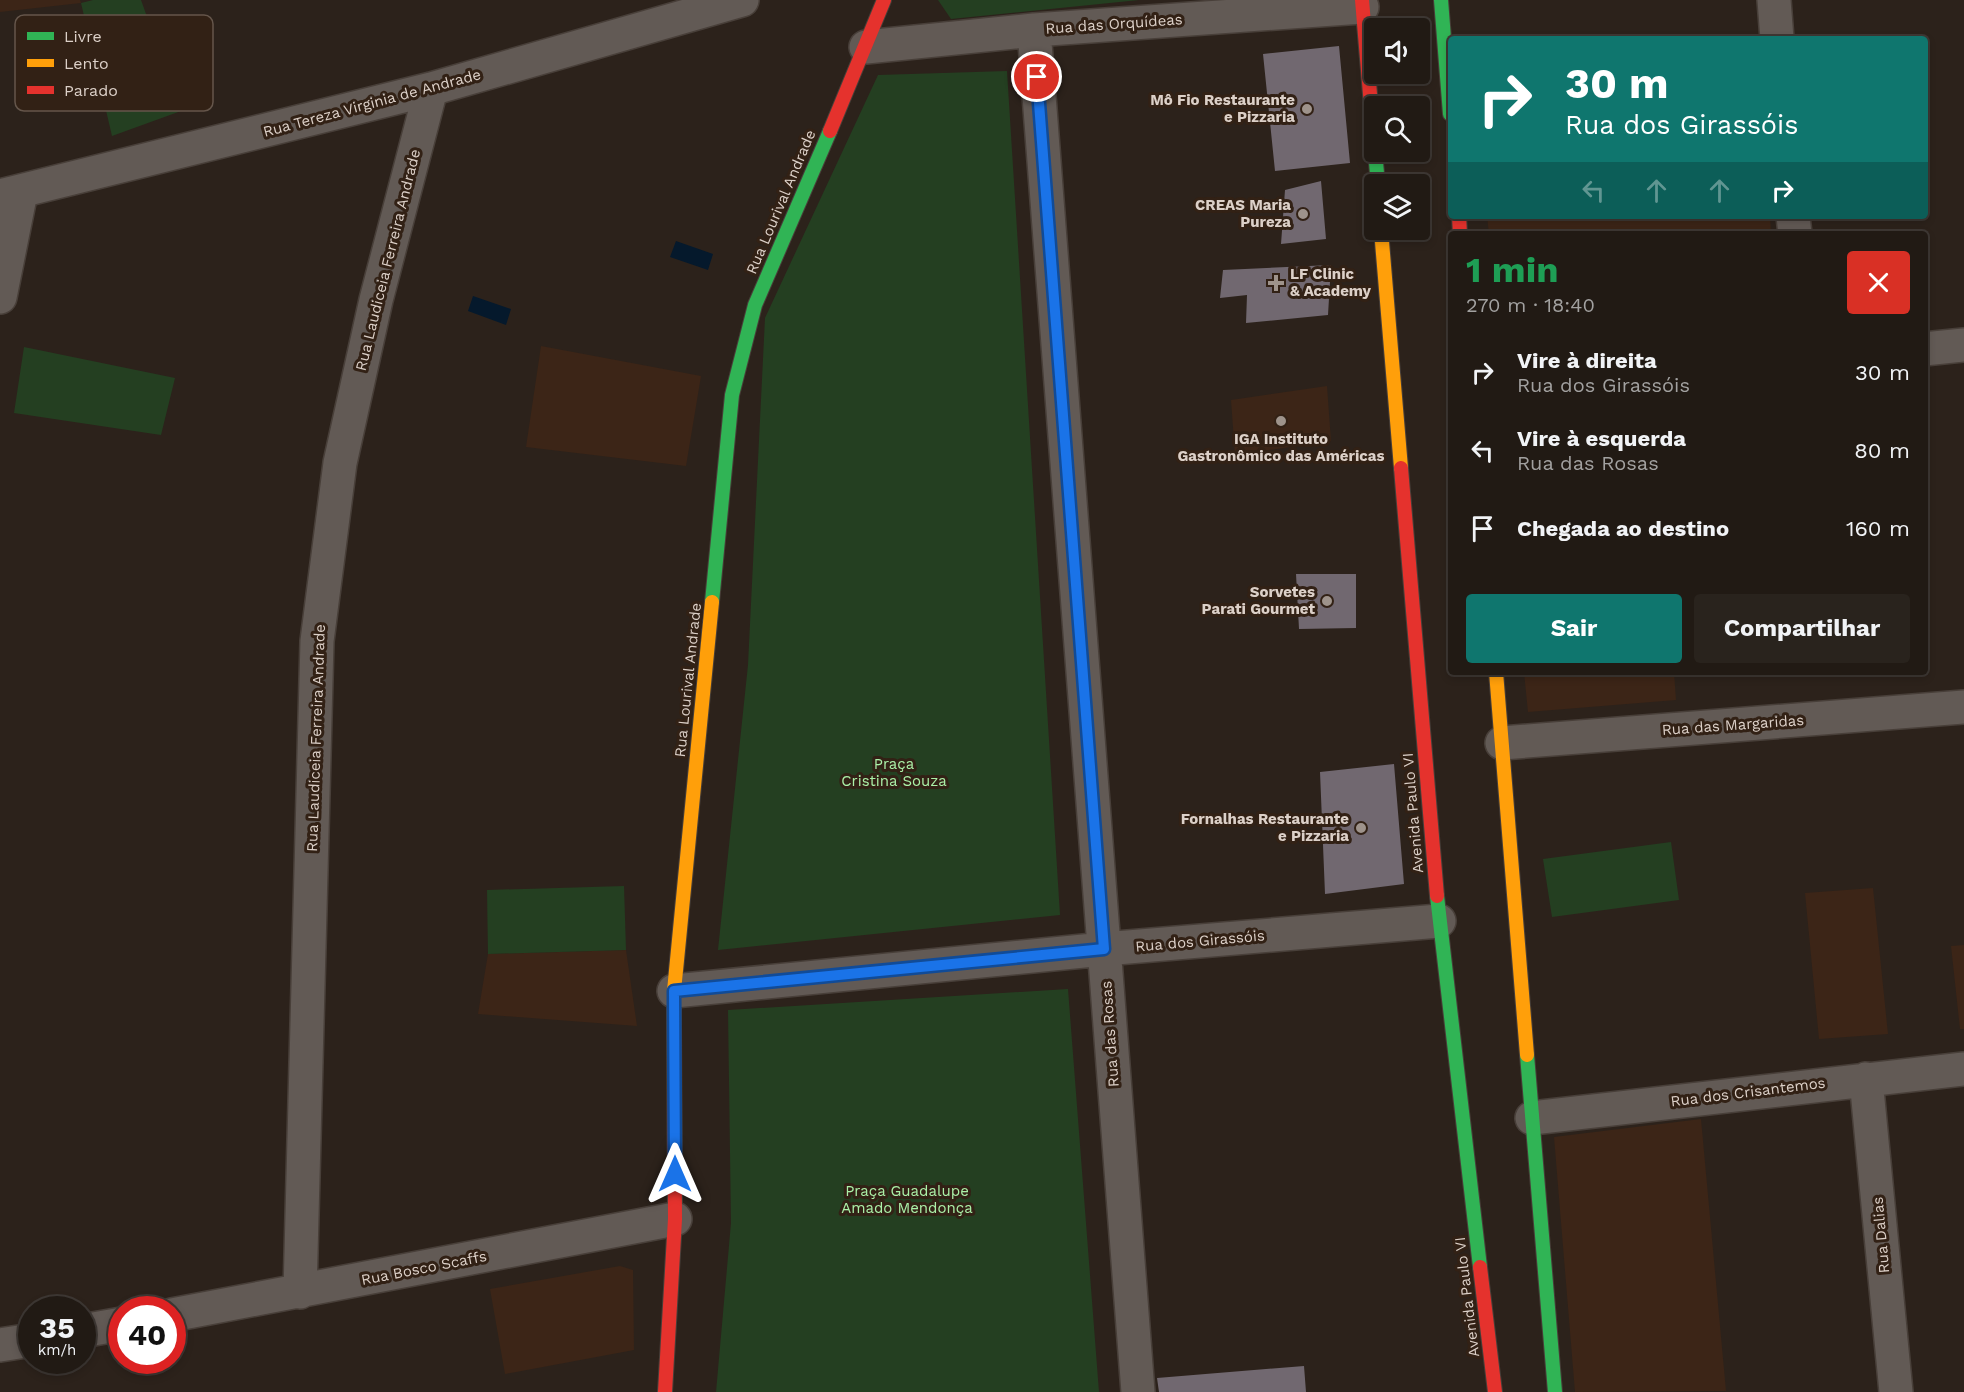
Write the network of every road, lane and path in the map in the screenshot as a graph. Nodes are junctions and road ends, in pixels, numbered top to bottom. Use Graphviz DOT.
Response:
graph roads {
  1 [pos="742,0"];
  2 [pos="884,0"];
  3 [pos="1441,0"];
  4 [pos="1774,0"];
  5 [pos="1362,3"];
  6 [pos="1034,30"];
  7 [pos="1777,36"];
  8 [pos="866,47"];
  9 [pos="431,89"];
  10 [pos="1448,89"];
  11 [pos="1370,96"];
  12 [pos="11,194"];
  13 [pos="1382,240"];
  14 [pos="0,297"];
  15 [pos="1964,345"];
  16 [pos="1928,349"];
  17 [pos="1496,675"];
  18 [pos="1964,707"];
  19 [pos="1502,743"];
  20 [pos="1439,921"];
  21 [pos="1104,949"];
  22 [pos="674,991"];
  23 [pos="1964,1069"];
  24 [pos="1866,1078"];
  25 [pos="1532,1118"];
  26 [pos="675,1219"];
  27 [pos="300,1292"];
  28 [pos="186,1312"];
  29 [pos="18,1343"];
  30 [pos="0,1346"];
  31 [pos="665,1392"];
  32 [pos="1138,1392"];
  33 [pos="1495,1392"];
  34 [pos="1555,1392"];
  35 [pos="1896,1392"];
  1 -- 9 [label="street, Rua Tereza Virginia de Andrade"];
  2 -- 8 [label="main road, Rua Lourival Andrade"];
  3 -- 10 [label="main road"];
  4 -- 7 [label="street"];
  5 -- 6 [label="street, Rua das Orquídeas"];
  5 -- 11 [label="main road"];
  6 -- 8 [label="street, Rua das Orquídeas"];
  6 -- 21 [label="street, Rua das Rosas"];
  8 -- 22 [label="main road, Rua Lourival Andrade"];
  9 -- 12 [label="street, Rua Tereza Virginia de Andrade"];
  9 -- 27 [label="street, Rua Laudiceia Ferreira Andrade"];
  12 -- 14 [label="street"];
  13 -- 20 [label="main road, Avenida Paulo VI"];
  15 -- 16 [label="street"];
  17 -- 19 [label="main road"];
  18 -- 19 [label="street, Rua das Margaridas"];
  19 -- 25 [label="main road"];
  20 -- 21 [label="street, Rua dos Girassóis"];
  20 -- 33 [label="main road, Avenida Paulo VI"];
  21 -- 22 [label="street, Rua dos Girassóis"];
  21 -- 32 [label="street, Rua das Rosas"];
  22 -- 26 [label="main road, Rua Lourival Andrade"];
  23 -- 24 [label="street, Rua dos Crisantemos"];
  24 -- 25 [label="street, Rua dos Crisantemos"];
  24 -- 35 [label="street, Rua Dalias"];
  25 -- 34 [label="main road"];
  26 -- 27 [label="street, Rua Bosco Scaffs"];
  26 -- 31 [label="main road, Rua Lourival Andrade"];
  27 -- 28 [label="street, Rua Bosco Scaffs"];
  29 -- 30 [label="street"];
}
